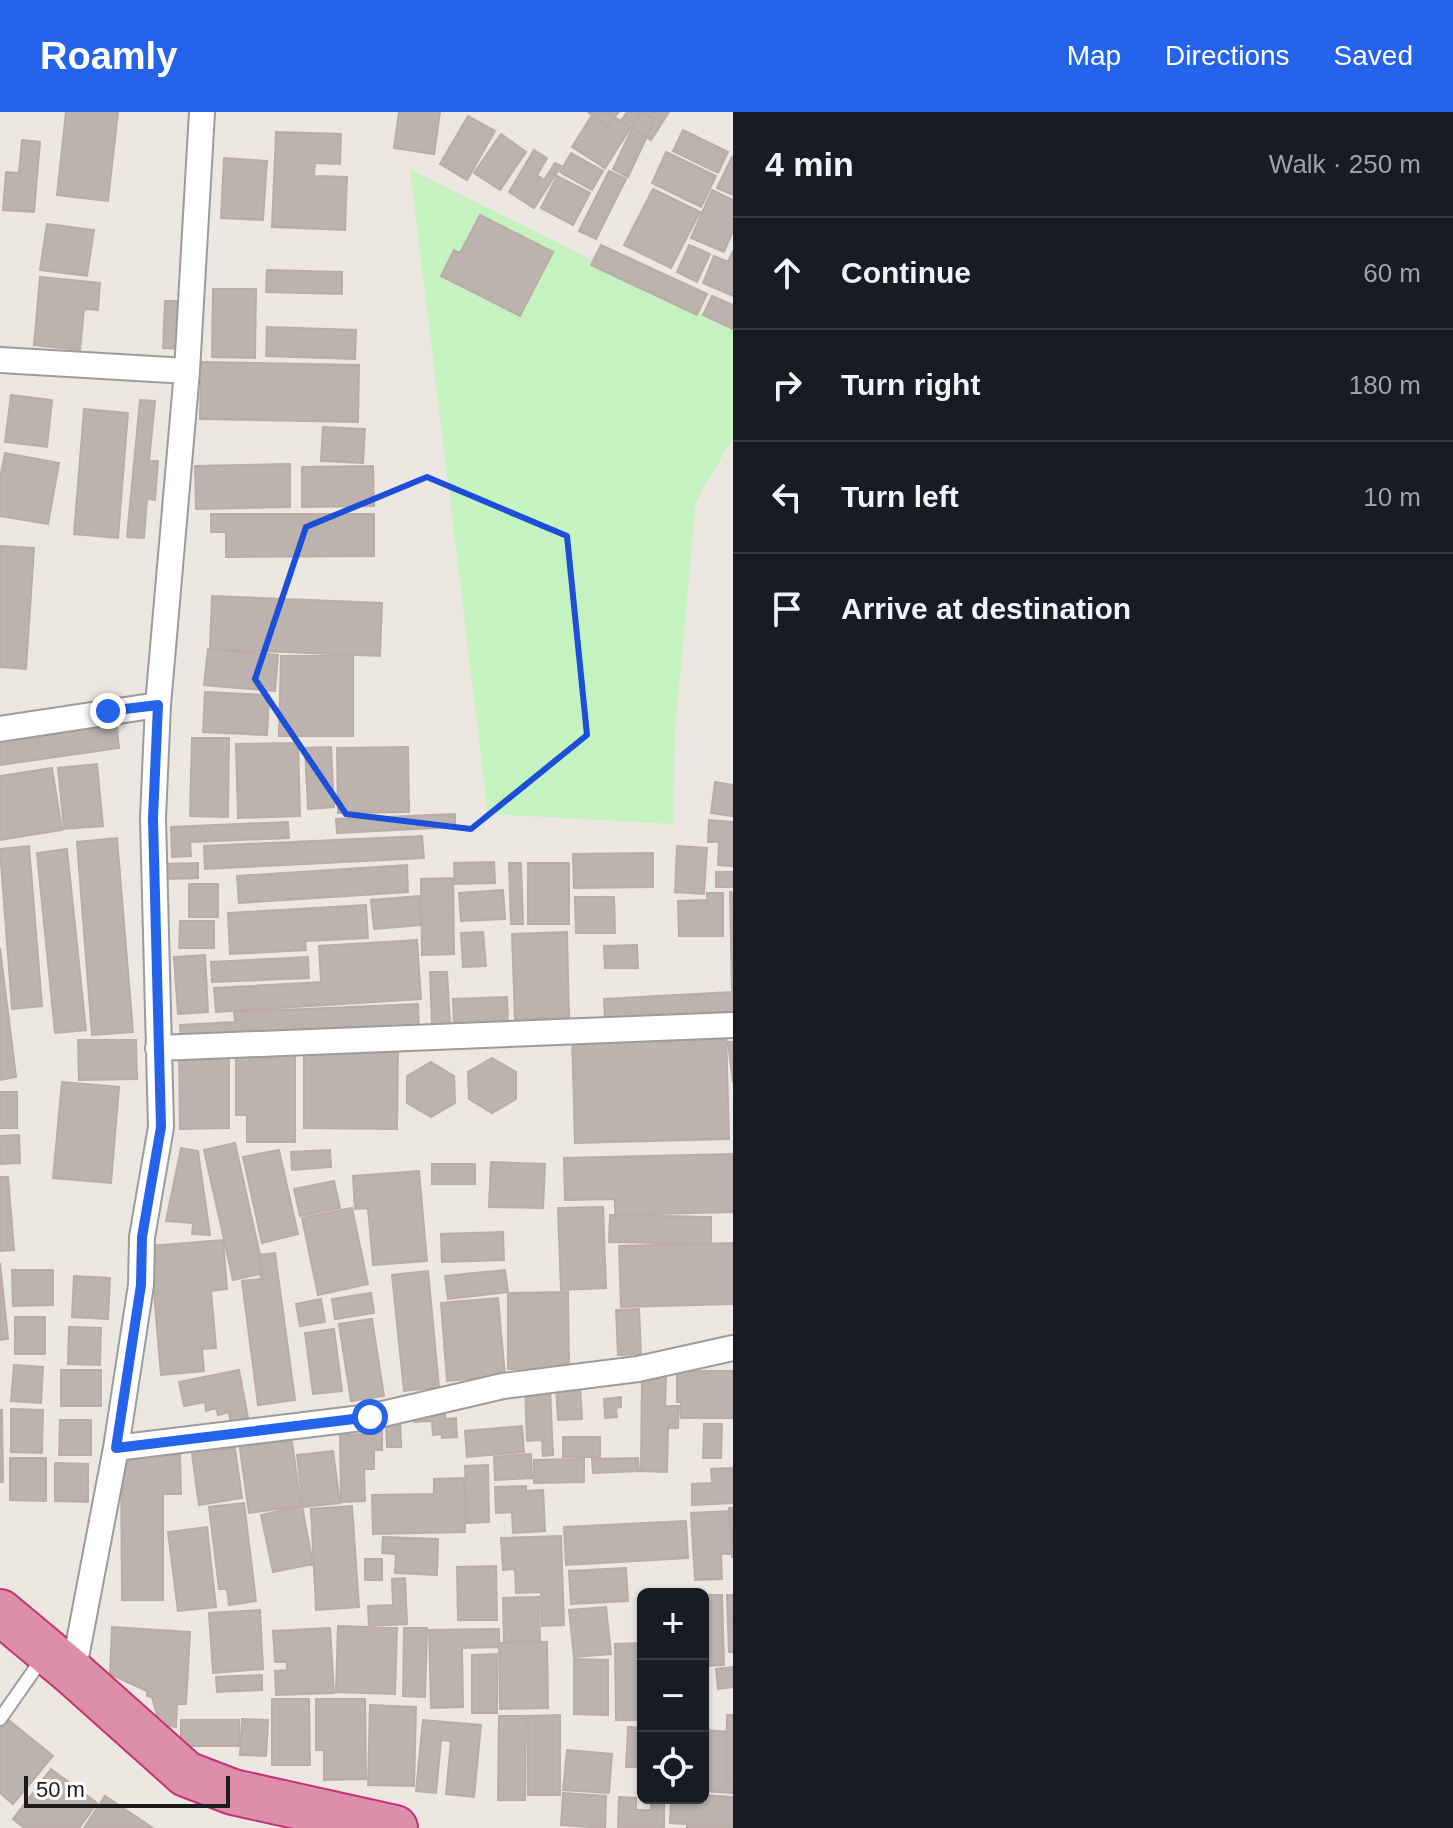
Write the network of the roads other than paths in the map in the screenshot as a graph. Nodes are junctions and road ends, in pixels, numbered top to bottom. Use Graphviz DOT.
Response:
graph roads {
  1 [pos="202,112"];
  2 [pos="0,360"];
  3 [pos="187,371"];
  4 [pos="158,705"];
  5 [pos="0,729"];
  6 [pos="733,1025"];
  7 [pos="158,1048"];
  8 [pos="733,1348"];
  9 [pos="116,1448"];
  10 [pos="0,1612"];
  11 [pos="60,1663"];
  12 [pos="0,1719"];
  13 [pos="395,1828"];
  1 -- 3 [label="street"];
  2 -- 3 [label="street"];
  3 -- 4 [label="street"];
  4 -- 5 [label="street"];
  4 -- 7 [label="street"];
  6 -- 7 [label="street"];
  7 -- 9 [label="street"];
  8 -- 9 [label="street"];
  9 -- 11 [label="street"];
  10 -- 11 [label="highway"];
  11 -- 12 [label="lane"];
  11 -- 13 [label="highway"];
}
